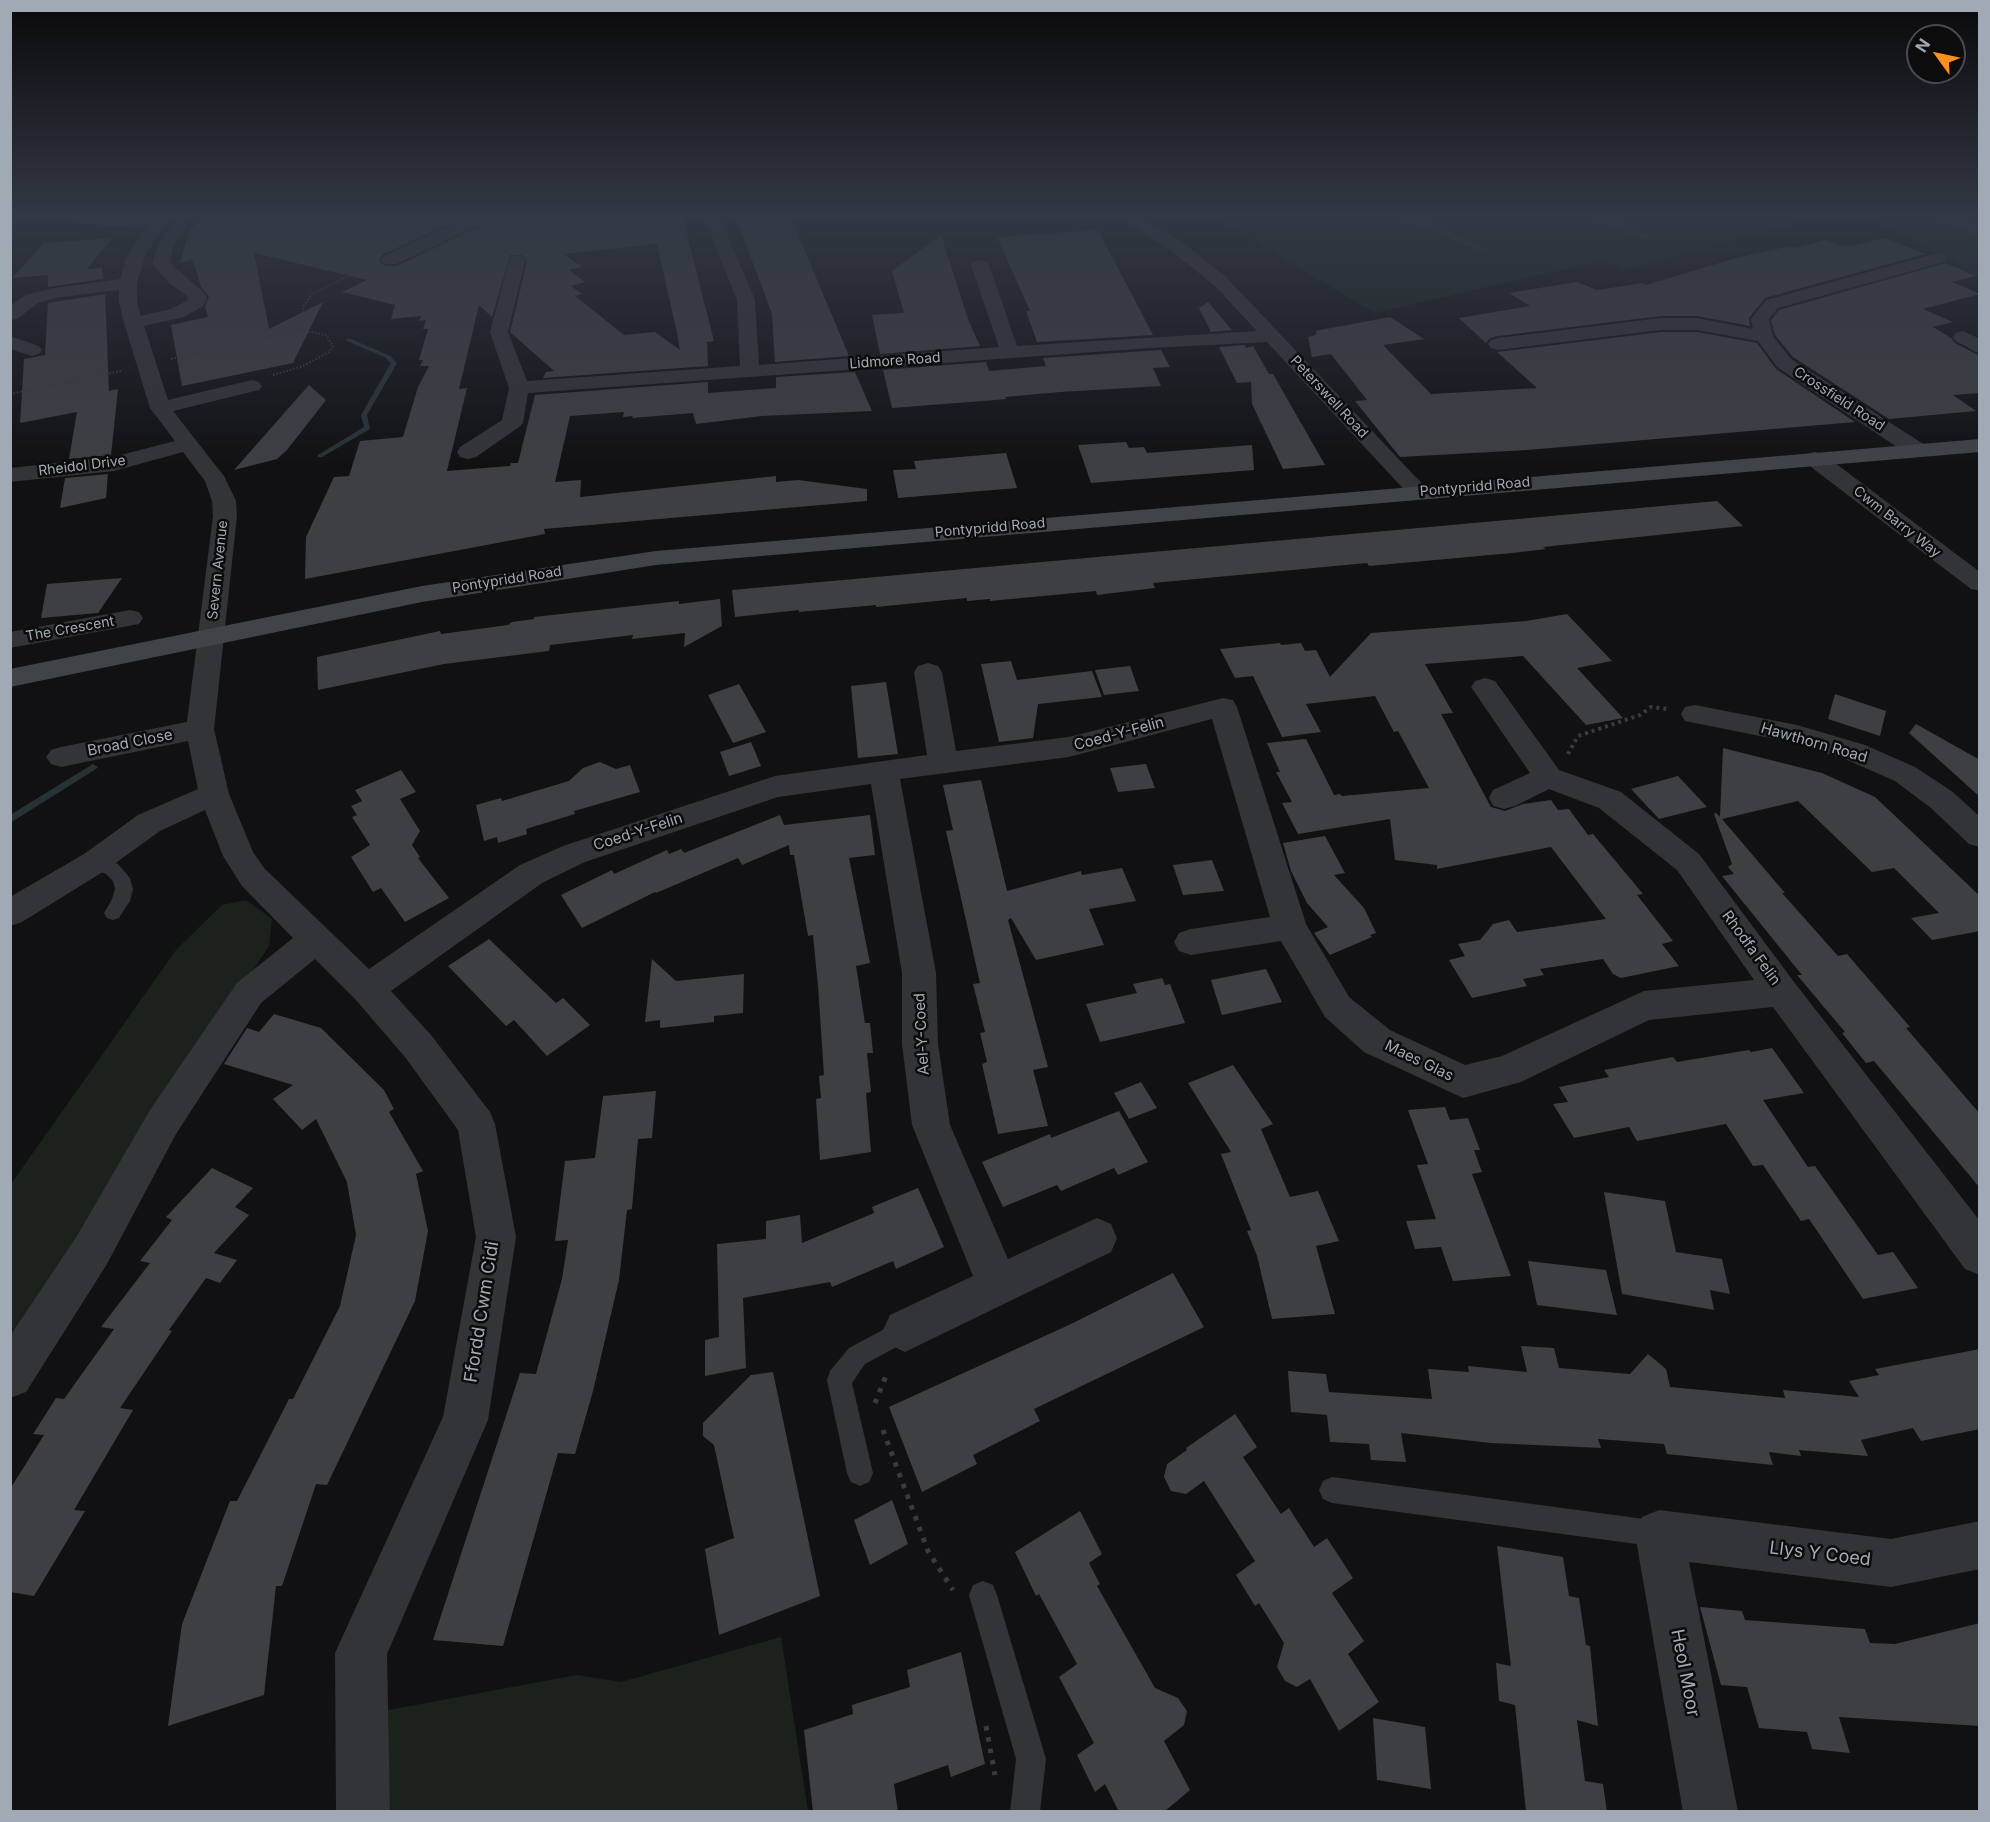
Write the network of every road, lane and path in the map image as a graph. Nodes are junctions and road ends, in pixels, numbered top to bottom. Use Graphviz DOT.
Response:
graph roads {
  1 [pos="31,300"];
  2 [pos="128,300"];
  3 [pos="197,300"];
  4 [pos="308,300"];
  5 [pos="507,300"];
  6 [pos="746,300"];
  7 [pos="992,300"];
  8 [pos="1238,300"];
  9 [pos="1786,300"];
  10 [pos="10,315"];
  11 [pos="134,323"];
  12 [pos="299,330"];
  13 [pos="1272,336"];
  14 [pos="1764,337"];
  15 [pos="1963,337"];
  16 [pos="10,342"];
  17 [pos="1498,344"];
  18 [pos="1980,348"];
  19 [pos="32,350"];
  20 [pos="1010,352"];
  21 [pos="176,358"];
  22 [pos="750,372"];
  23 [pos="111,373"];
  24 [pos="252,386"];
  25 [pos="519,388"];
  26 [pos="10,394"];
  27 [pos="160,408"];
  28 [pos="188,444"];
  29 [pos="1980,445"];
  30 [pos="1917,450"];
  31 [pos="468,452"];
  32 [pos="1815,459"];
  33 [pos="10,475"];
  34 [pos="1419,492"];
  35 [pos="1980,584"];
  36 [pos="130,618"];
  37 [pos="211,637"];
  38 [pos="10,640"];
  39 [pos="928,672"];
  40 [pos="10,678"];
  41 [pos="1485,687"];
  42 [pos="1223,707"];
  43 [pos="1695,714"];
  44 [pos="200,729"];
  45 [pos="61,757"];
  46 [pos="943,763"];
  47 [pos="884,771"];
  48 [pos="1548,777"];
  49 [pos="214,794"];
  50 [pos="1504,798"];
  51 [pos="1980,836"];
  52 [pos="95,862"];
  53 [pos="10,913"];
  54 [pos="113,913"];
  55 [pos="1290,927"];
  56 [pos="314,940"];
  57 [pos="1191,942"];
  58 [pos="367,989"];
  59 [pos="1782,992"];
  60 [pos="1097,1238"];
  61 [pos="1980,1255"];
  62 [pos="998,1286"];
  63 [pos="905,1330"];
  64 [pos="10,1376"];
  65 [pos="878,1415"];
  66 [pos="882,1425"];
  67 [pos="860,1473"];
  68 [pos="1332,1490"];
  69 [pos="1659,1534"];
  70 [pos="1980,1545"];
  71 [pos="972,1597"];
  72 [pos="984,1715"];
  73 [pos="996,1786"];
  74 [pos="363,1812"];
  75 [pos="1025,1812"];
  76 [pos="1711,1812"];
  1 -- 10 [label="street"];
  2 -- 11 [label="street, Severn Avenue"];
  3 -- 11 [label="street"];
  4 -- 12 [label="path"];
  5 -- 25 [label="street"];
  6 -- 22 [label="street"];
  7 -- 20 [label="street"];
  8 -- 13 [label="street, Peterswell Road"];
  9 -- 14 [label="street"];
  11 -- 27 [label="street, Severn Avenue"];
  12 -- 21 [label="path"];
  12 -- 24 [label="path"];
  13 -- 20 [label="street, Lidmore Road"];
  13 -- 34 [label="street, Peterswell Road"];
  14 -- 17 [label="street"];
  14 -- 30 [label="street, Crossfield Road"];
  15 -- 18 [label="street"];
  16 -- 19 [label="street"];
  20 -- 22 [label="street, Lidmore Road"];
  22 -- 25 [label="street, Lidmore Road"];
  23 -- 26 [label="path"];
  24 -- 27 [label="street"];
  25 -- 31 [label="street"];
  27 -- 28 [label="street, Severn Avenue"];
  28 -- 33 [label="street, Rheidol Drive"];
  28 -- 37 [label="street, Severn Avenue"];
  29 -- 30 [label="main road, Pontypridd Road"];
  30 -- 32 [label="main road, Pontypridd Road"];
  32 -- 34 [label="main road, Pontypridd Road"];
  32 -- 35 [label="street, Cwm Barry Way"];
  34 -- 37 [label="main road, Pontypridd Road"];
  36 -- 38 [label="street, The Crescent"];
  37 -- 40 [label="main road, Pontypridd Road"];
  37 -- 44 [label="street, Ffordd Cwm Cidi"];
  39 -- 46 [label="street"];
  41 -- 48 [label="street"];
  42 -- 46 [label="street, Coed-Y-Felin"];
  42 -- 55 [label="street, Maes Glas"];
  43 -- 48 [label="path"];
  43 -- 51 [label="street, Hawthorn Road"];
  44 -- 45 [label="street, Broad Close"];
  44 -- 49 [label="street, Ffordd Cwm Cidi"];
  46 -- 47 [label="street, Coed-Y-Felin"];
  47 -- 58 [label="street, Coed-Y-Felin"];
  47 -- 62 [label="street, Ael-Y-Coed"];
  48 -- 50 [label="street"];
  48 -- 59 [label="street, Rhodfa Felin"];
  49 -- 52 [label="street"];
  49 -- 56 [label="street, Ffordd Cwm Cidi"];
  52 -- 53 [label="street"];
  52 -- 54 [label="lane"];
  55 -- 57 [label="street"];
  55 -- 59 [label="street, Maes Glas"];
  56 -- 58 [label="street, Ffordd Cwm Cidi"];
  56 -- 64 [label="street"];
  58 -- 74 [label="street, Ffordd Cwm Cidi"];
  59 -- 61 [label="street, Rhodfa Felin"];
  60 -- 62 [label="street"];
  62 -- 63 [label="street"];
  63 -- 65 [label="path"];
  63 -- 67 [label="lane"];
  66 -- 71 [label="path"];
  68 -- 69 [label="lane"];
  69 -- 70 [label="street, Llys Y Coed"];
  69 -- 76 [label="street, Heol Moor"];
  71 -- 75 [label="lane"];
  72 -- 73 [label="path"];
}
